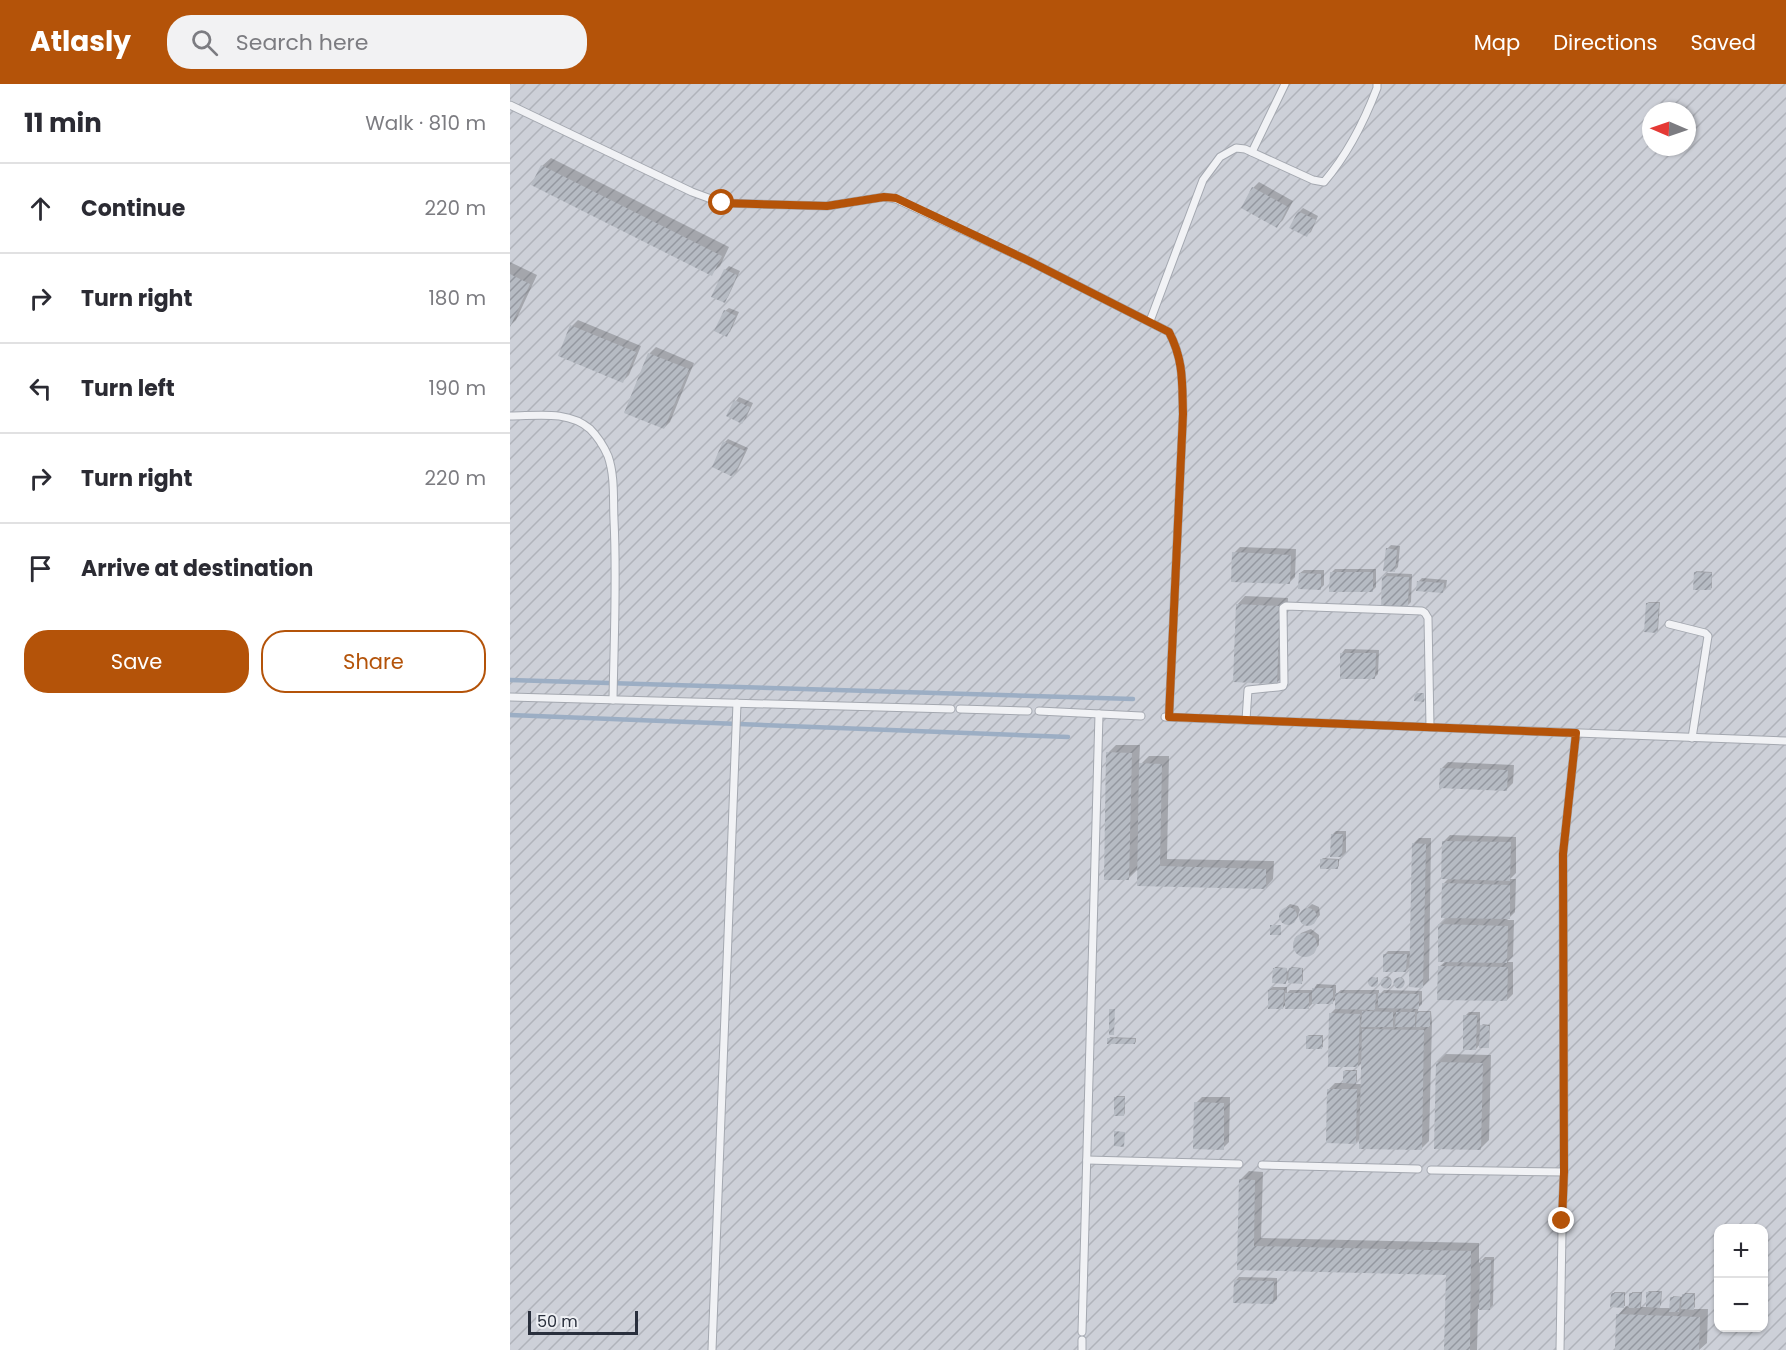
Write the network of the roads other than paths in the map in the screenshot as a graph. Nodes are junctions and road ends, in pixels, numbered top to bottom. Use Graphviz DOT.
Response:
graph roads {
  1 [pos="1285,84"];
  2 [pos="1377,84"];
  3 [pos="510,105"];
  4 [pos="1252,152"];
  5 [pos="1150,321"];
  6 [pos="510,416"];
  7 [pos="1669,624"];
  8 [pos="510,697"];
  9 [pos="613,700"];
  10 [pos="737,703"];
  11 [pos="951,709"];
  12 [pos="960,709"];
  13 [pos="1028,711"];
  14 [pos="1039,711"];
  15 [pos="1099,714"];
  16 [pos="1141,716"];
  17 [pos="1246,720"];
  18 [pos="1430,727"];
  19 [pos="1576,733"];
  20 [pos="1692,738"];
  21 [pos="1786,741"];
  22 [pos="1087,1160"];
  23 [pos="1239,1164"];
  24 [pos="1262,1165"];
  25 [pos="1418,1169"];
  26 [pos="1431,1170"];
  27 [pos="1564,1172"];
  28 [pos="1562,1221"];
  29 [pos="1562,1231"];
  30 [pos="712,1350"];
  31 [pos="1082,1350"];
  32 [pos="1560,1350"];
  1 -- 4 [label="lane"];
  2 -- 4 [label="lane"];
  3 -- 5 [label="lane"];
  4 -- 5 [label="lane"];
  5 -- 17 [label="lane"];
  6 -- 9 [label="lane"];
  7 -- 20 [label="lane"];
  8 -- 9 [label="lane"];
  9 -- 10 [label="lane"];
  10 -- 11 [label="lane"];
  10 -- 30 [label="lane"];
  12 -- 13 [label="lane"];
  14 -- 15 [label="lane"];
  15 -- 16 [label="lane"];
  15 -- 22 [label="lane"];
  17 -- 18 [label="lane"];
  17 -- 18 [label="lane"];
  18 -- 19 [label="lane"];
  19 -- 20 [label="lane"];
  19 -- 27 [label="lane"];
  20 -- 21 [label="lane"];
  22 -- 23 [label="lane"];
  22 -- 31 [label="lane"];
  24 -- 25 [label="lane"];
  26 -- 27 [label="lane"];
  27 -- 28 [label="lane"];
  29 -- 32 [label="lane"];
}
